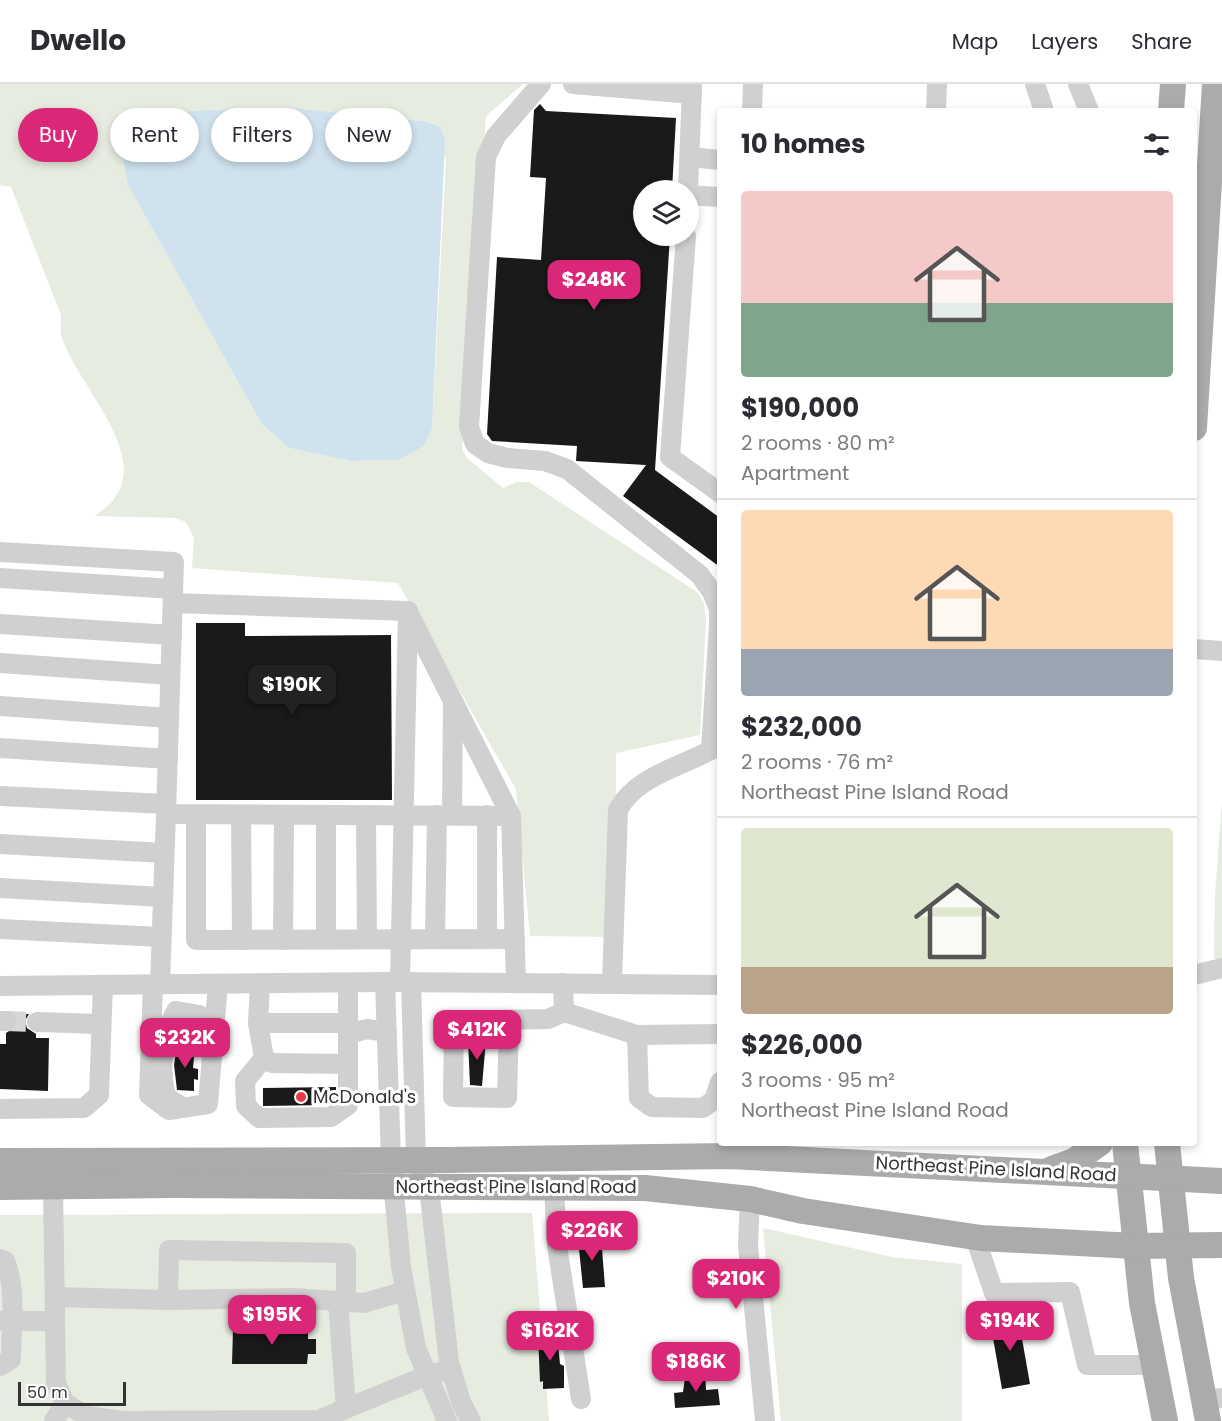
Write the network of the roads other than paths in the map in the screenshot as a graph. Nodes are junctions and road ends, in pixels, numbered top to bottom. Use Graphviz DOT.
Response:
graph roads {
  1 [pos="541,84"];
  2 [pos="573,84"];
  3 [pos="753,84"];
  4 [pos="937,84"];
  5 [pos="1035,84"];
  6 [pos="1078,84"];
  7 [pos="1173,84"];
  8 [pos="1215,84"];
  9 [pos="692,87"];
  10 [pos="752,108"];
  11 [pos="936,108"];
  12 [pos="1043,108"];
  13 [pos="1088,108"];
  14 [pos="1171,108"];
  15 [pos="690,157"];
  16 [pos="717,160"];
  17 [pos="689,180"];
  18 [pos="699,194"];
  19 [pos="717,197"];
  20 [pos="685,246"];
  21 [pos="1197,379"];
  22 [pos="717,491"];
  23 [pos="0,552"];
  24 [pos="0,578"];
  25 [pos="173,596"];
  26 [pos="717,605"];
  27 [pos="408,611"];
  28 [pos="0,624"];
  29 [pos="172,635"];
  30 [pos="717,644"];
  31 [pos="1197,649"];
  32 [pos="1222,651"];
  33 [pos="0,663"];
  34 [pos="170,675"];
  35 [pos="453,701"];
  36 [pos="0,706"];
  37 [pos="169,718"];
  38 [pos="0,748"];
  39 [pos="168,759"];
  40 [pos="0,796"];
  41 [pos="166,809"];
  42 [pos="195,815"];
  43 [pos="241,815"];
  44 [pos="284,815"];
  45 [pos="326,815"];
  46 [pos="366,815"];
  47 [pos="405,815"];
  48 [pos="444,815"];
  49 [pos="487,815"];
  50 [pos="511,816"];
  51 [pos="0,844"];
  52 [pos="164,853"];
  53 [pos="0,888"];
  54 [pos="163,897"];
  55 [pos="0,929"];
  56 [pos="161,937"];
  57 [pos="283,939"];
  58 [pos="326,939"];
  59 [pos="367,939"];
  60 [pos="401,939"];
  61 [pos="435,939"];
  62 [pos="487,939"];
  63 [pos="515,939"];
  64 [pos="242,940"];
  65 [pos="1222,968"];
  66 [pos="1197,974"];
  67 [pos="399,982"];
  68 [pos="260,983"];
  69 [pos="348,983"];
  70 [pos="516,983"];
  71 [pos="563,983"];
  72 [pos="612,983"];
  73 [pos="156,984"];
  74 [pos="218,984"];
  75 [pos="103,985"];
  76 [pos="717,985"];
  77 [pos="0,986"];
  78 [pos="564,1012"];
  79 [pos="508,1020"];
  80 [pos="37,1022"];
  81 [pos="258,1023"];
  82 [pos="101,1024"];
  83 [pos="348,1028"];
  84 [pos="387,1032"];
  85 [pos="717,1034"];
  86 [pos="637,1035"];
  87 [pos="213,1048"];
  88 [pos="264,1058"];
  89 [pos="348,1064"];
  90 [pos="717,1091"];
  91 [pos="184,1108"];
  92 [pos="0,1109"];
  93 [pos="1096,1146"];
  94 [pos="1125,1146"];
  95 [pos="1167,1146"];
  96 [pos="742,1150"];
  97 [pos="0,1160"];
  98 [pos="391,1160"];
  99 [pos="417,1160"];
  100 [pos="1043,1173"];
  101 [pos="1128,1177"];
  102 [pos="1169,1179"];
  103 [pos="1222,1181"];
  104 [pos="0,1187"];
  105 [pos="53,1187"];
  106 [pos="394,1187"];
  107 [pos="429,1188"];
  108 [pos="554,1188"];
  109 [pos="750,1199"];
  110 [pos="975,1237"];
  111 [pos="1135,1245"];
  112 [pos="1177,1245"];
  113 [pos="1222,1245"];
  114 [pos="0,1259"];
  115 [pos="5,1288"];
  116 [pos="405,1291"];
  117 [pos="55,1297"];
  118 [pos="168,1299"];
  119 [pos="342,1302"];
  120 [pos="5,1321"];
  121 [pos="55,1321"];
  122 [pos="1152,1365"];
  123 [pos="0,1366"];
  124 [pos="451,1369"];
  125 [pos="426,1376"];
  126 [pos="580,1399"];
  127 [pos="1211,1407"];
  128 [pos="346,1409"];
  129 [pos="73,1412"];
  130 [pos="54,1421"];
  131 [pos="447,1421"];
  132 [pos="471,1421"];
  133 [pos="765,1421"];
  134 [pos="1165,1421"];
  1 -- 26 [label="street"];
  2 -- 9 [label="street"];
  3 -- 10 [label="street"];
  4 -- 11 [label="street"];
  5 -- 12 [label="street"];
  6 -- 13 [label="street"];
  7 -- 14 [label="main road"];
  8 -- 21 [label="main road"];
  9 -- 15 [label="street"];
  15 -- 16 [label="street"];
  15 -- 17 [label="street"];
  18 -- 19 [label="street"];
  20 -- 22 [label="street"];
  23 -- 25 [label="street"];
  24 -- 25 [label="street"];
  25 -- 27 [label="street"];
  25 -- 29 [label="street"];
  27 -- 35 [label="street"];
  27 -- 47 [label="street"];
  28 -- 29 [label="street"];
  29 -- 34 [label="street"];
  30 -- 72 [label="street"];
  31 -- 32 [label="street"];
  33 -- 34 [label="street"];
  34 -- 37 [label="street"];
  35 -- 48 [label="street"];
  35 -- 50 [label="street"];
  36 -- 37 [label="street"];
  37 -- 39 [label="street"];
  38 -- 39 [label="street"];
  39 -- 41 [label="street"];
  40 -- 41 [label="street"];
  41 -- 42 [label="street"];
  41 -- 52 [label="street"];
  42 -- 43 [label="street"];
  42 -- 64 [label="street"];
  43 -- 44 [label="street"];
  43 -- 64 [label="street"];
  44 -- 45 [label="street"];
  44 -- 57 [label="street"];
  45 -- 46 [label="street"];
  45 -- 58 [label="street"];
  46 -- 47 [label="street"];
  46 -- 59 [label="street"];
  47 -- 48 [label="street"];
  47 -- 60 [label="street"];
  48 -- 49 [label="street"];
  48 -- 61 [label="street"];
  49 -- 50 [label="street"];
  49 -- 62 [label="street"];
  50 -- 63 [label="street"];
  51 -- 52 [label="street"];
  52 -- 54 [label="street"];
  53 -- 54 [label="street"];
  54 -- 56 [label="street"];
  55 -- 56 [label="street"];
  56 -- 73 [label="street"];
  57 -- 58 [label="street"];
  57 -- 64 [label="street"];
  58 -- 59 [label="street"];
  59 -- 60 [label="street"];
  60 -- 61 [label="street"];
  60 -- 67 [label="street"];
  61 -- 62 [label="street"];
  62 -- 63 [label="street"];
  63 -- 70 [label="street"];
  65 -- 66 [label="street"];
  67 -- 69 [label="street"];
  67 -- 70 [label="street"];
  67 -- 84 [label="street"];
  67 -- 99 [label="street"];
  68 -- 69 [label="street"];
  68 -- 74 [label="street"];
  68 -- 81 [label="street"];
  69 -- 83 [label="street"];
  70 -- 71 [label="street"];
  71 -- 72 [label="street"];
  71 -- 78 [label="street"];
  72 -- 76 [label="street"];
  73 -- 74 [label="street"];
  73 -- 75 [label="street"];
  73 -- 91 [label="street"];
  74 -- 87 [label="street"];
  75 -- 77 [label="street"];
  75 -- 82 [label="street"];
  78 -- 79 [label="street"];
  78 -- 86 [label="street"];
  79 -- 79 [label="street"];
  80 -- 82 [label="street"];
  81 -- 83 [label="street"];
  81 -- 88 [label="street"];
  82 -- 92 [label="street"];
  83 -- 84 [label="street"];
  83 -- 89 [label="street"];
  84 -- 98 [label="street"];
  85 -- 86 [label="street"];
  86 -- 90 [label="street"];
  87 -- 91 [label="street"];
  87 -- 91 [label="street"];
  88 -- 89 [label="street"];
  88 -- 89 [label="street"];
  93 -- 100 [label="main road"];
  94 -- 101 [label="main road"];
  95 -- 102 [label="main road"];
  96 -- 99 [label="main road, Northeast Pine Island Road"];
  96 -- 100 [label="main road, Northeast Pine Island Road"];
  97 -- 98 [label="main road, Northeast Pine Island Road"];
  98 -- 99 [label="main road, Northeast Pine Island Road"];
  98 -- 106 [label="street"];
  99 -- 107 [label="street"];
  100 -- 101 [label="main road, Northeast Pine Island Road"];
  101 -- 102 [label="main road, Northeast Pine Island Road"];
  101 -- 111 [label="main road"];
  102 -- 103 [label="main road, Northeast Pine Island Road"];
  102 -- 112 [label="main road"];
  104 -- 105 [label="main road, Northeast Pine Island Road"];
  105 -- 106 [label="main road, Northeast Pine Island Road"];
  105 -- 117 [label="street"];
  106 -- 107 [label="main road, Northeast Pine Island Road"];
  106 -- 116 [label="street"];
  107 -- 108 [label="main road, Northeast Pine Island Road"];
  107 -- 124 [label="street"];
  108 -- 109 [label="main road, Northeast Pine Island Road"];
  108 -- 126 [label="street"];
  109 -- 110 [label="main road, Northeast Pine Island Road"];
  109 -- 133 [label="street"];
  110 -- 111 [label="main road, Northeast Pine Island Road"];
  110 -- 122 [label="street"];
  111 -- 112 [label="main road, Northeast Pine Island Road"];
  111 -- 122 [label="main road"];
  112 -- 113 [label="main road, Northeast Pine Island Road"];
  112 -- 127 [label="main road"];
  114 -- 115 [label="street"];
  115 -- 120 [label="street"];
  116 -- 119 [label="street"];
  116 -- 125 [label="street"];
  117 -- 118 [label="street"];
  117 -- 121 [label="street"];
  118 -- 119 [label="street"];
  118 -- 119 [label="street"];
  119 -- 128 [label="street"];
  120 -- 121 [label="street"];
  120 -- 123 [label="street"];
  121 -- 129 [label="street"];
  122 -- 134 [label="main road"];
  124 -- 125 [label="street"];
  124 -- 132 [label="street"];
  125 -- 128 [label="street"];
  125 -- 131 [label="street"];
  128 -- 129 [label="street"];
  129 -- 130 [label="street"];
}
